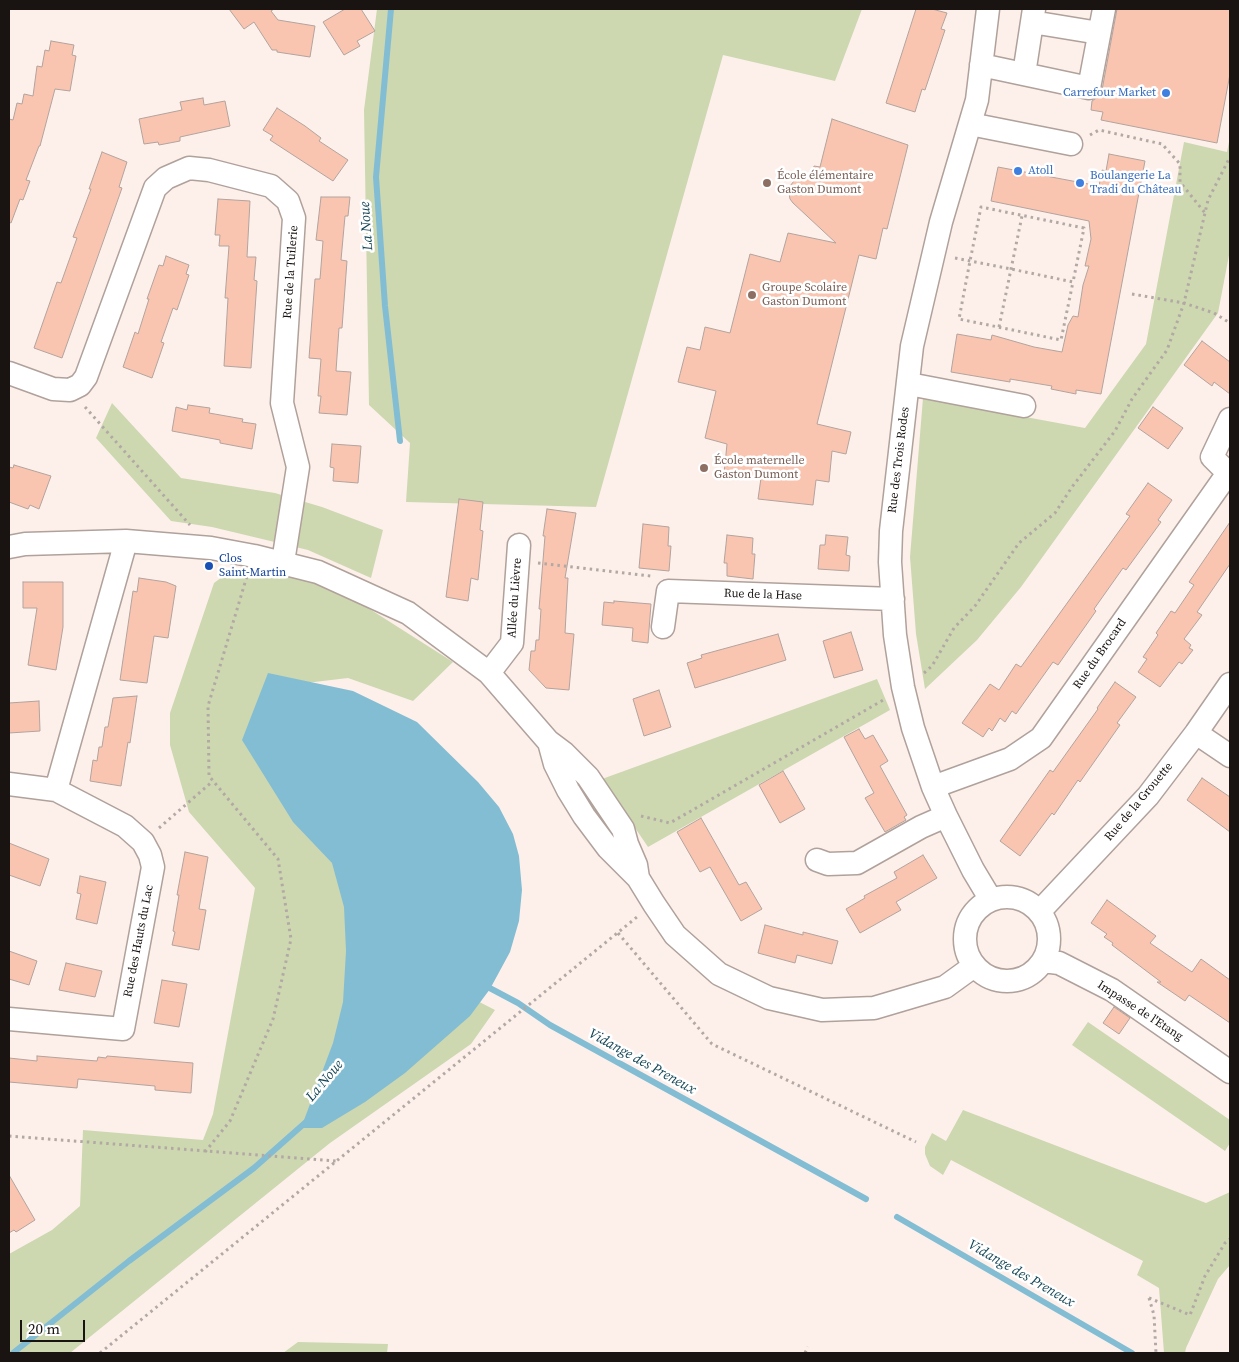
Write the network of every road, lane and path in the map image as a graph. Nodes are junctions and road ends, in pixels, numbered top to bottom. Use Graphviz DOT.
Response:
graph roads {
  1 [pos="988,9"];
  2 [pos="1104,9"];
  3 [pos="1033,15"];
  4 [pos="1099,34"];
  5 [pos="981,65"];
  6 [pos="1024,74"];
  7 [pos="970,124"];
  8 [pos="1071,144"];
  9 [pos="1230,157"];
  10 [pos="1205,214"];
  11 [pos="1022,216"];
  12 [pos="933,253"];
  13 [pos="970,261"];
  14 [pos="1011,269"];
  15 [pos="1073,282"];
  16 [pos="1132,294"];
  17 [pos="1184,303"];
  18 [pos="1230,323"];
  19 [pos="999,327"];
  20 [pos="9,373"];
  21 [pos="909,384"];
  22 [pos="70,390"];
  23 [pos="1024,406"];
  24 [pos="1230,419"];
  25 [pos="1229,474"];
  26 [pos="126,541"];
  27 [pos="9,547"];
  28 [pos="211,548"];
  29 [pos="518,553"];
  30 [pos="254,556"];
  31 [pos="283,562"];
  32 [pos="668,591"];
  33 [pos="893,599"];
  34 [pos="663,626"];
  35 [pos="489,673"];
  36 [pos="919,677"];
  37 [pos="1230,684"];
  38 [pos="890,696"];
  39 [pos="1196,733"];
  40 [pos="1230,756"];
  41 [pos="213,781"];
  42 [pos="9,784"];
  43 [pos="933,787"];
  44 [pos="56,790"];
  45 [pos="634,814"];
  46 [pos="946,816"];
  47 [pos="143,842"];
  48 [pos="816,860"];
  49 [pos="991,900"];
  50 [pos="654,904"];
  51 [pos="1039,912"];
  52 [pos="618,933"];
  53 [pos="1043,961"];
  54 [pos="974,966"];
  55 [pos="9,1019"];
  56 [pos="1230,1072"];
  57 [pos="9,1136"];
  58 [pos="916,1142"];
  59 [pos="204,1152"];
  60 [pos="338,1161"];
  61 [pos="1230,1239"];
  62 [pos="808,1346"];
  63 [pos="1156,1352"];
  64 [pos="100,1353"];
  65 [pos="805,1353"];
  1 -- 5 [label="street, Rue des Trois Rodes"];
  2 -- 4 [label="street"];
  3 -- 4 [label="street"];
  3 -- 6 [label="street"];
  4 -- 6 [label="street"];
  5 -- 6 [label="street"];
  5 -- 7 [label="street, Rue des Trois Rodes"];
  7 -- 8 [label="street"];
  7 -- 12 [label="street, Rue des Trois Rodes"];
  8 -- 10 [label="path"];
  9 -- 10 [label="path"];
  10 -- 17 [label="path"];
  11 -- 13 [label="path"];
  11 -- 14 [label="path"];
  11 -- 15 [label="path"];
  12 -- 13 [label="path"];
  12 -- 21 [label="street, Rue des Trois Rodes"];
  13 -- 14 [label="path"];
  13 -- 19 [label="path"];
  14 -- 15 [label="path"];
  14 -- 19 [label="path"];
  15 -- 19 [label="path"];
  16 -- 17 [label="path"];
  17 -- 18 [label="path"];
  17 -- 36 [label="path"];
  20 -- 22 [label="street"];
  21 -- 23 [label="street"];
  21 -- 33 [label="street, Rue des Trois Rodes"];
  22 -- 28 [label="path"];
  22 -- 31 [label="street, Rue de la Tuilerie"];
  24 -- 25 [label="street"];
  25 -- 43 [label="street, Rue du Brocard"];
  26 -- 27 [label="street"];
  26 -- 28 [label="street"];
  26 -- 44 [label="street"];
  28 -- 30 [label="street"];
  29 -- 32 [label="path"];
  29 -- 35 [label="street, Allée du Lièvre"];
  30 -- 31 [label="street"];
  30 -- 41 [label="path"];
  31 -- 35 [label="street"];
  32 -- 33 [label="street, Rue de la Hase"];
  32 -- 34 [label="street"];
  33 -- 43 [label="street, Rue des Trois Rodes"];
  35 -- 50 [label="street"];
  37 -- 39 [label="street, Rue de la Grouette"];
  38 -- 45 [label="path"];
  39 -- 40 [label="street"];
  39 -- 51 [label="street, Rue de la Grouette"];
  41 -- 47 [label="path"];
  41 -- 59 [label="path"];
  42 -- 44 [label="street, Rue des Hauts du Lac"];
  43 -- 46 [label="street, Rue des Trois Rodes"];
  44 -- 47 [label="street, Rue des Hauts du Lac"];
  46 -- 48 [label="street"];
  46 -- 49 [label="street, Rue des Trois Rodes"];
  47 -- 55 [label="street, Rue des Hauts du Lac"];
  49 -- 51 [label="street"];
  49 -- 54 [label="street"];
  50 -- 52 [label="path"];
  50 -- 54 [label="street"];
  51 -- 53 [label="street"];
  52 -- 58 [label="path"];
  52 -- 60 [label="path"];
  53 -- 54 [label="street"];
  53 -- 56 [label="street, Impasse de l'Etang"];
  57 -- 59 [label="path"];
  59 -- 60 [label="path"];
  60 -- 64 [label="path"];
  61 -- 63 [label="path"];
  62 -- 65 [label="path"];
}
